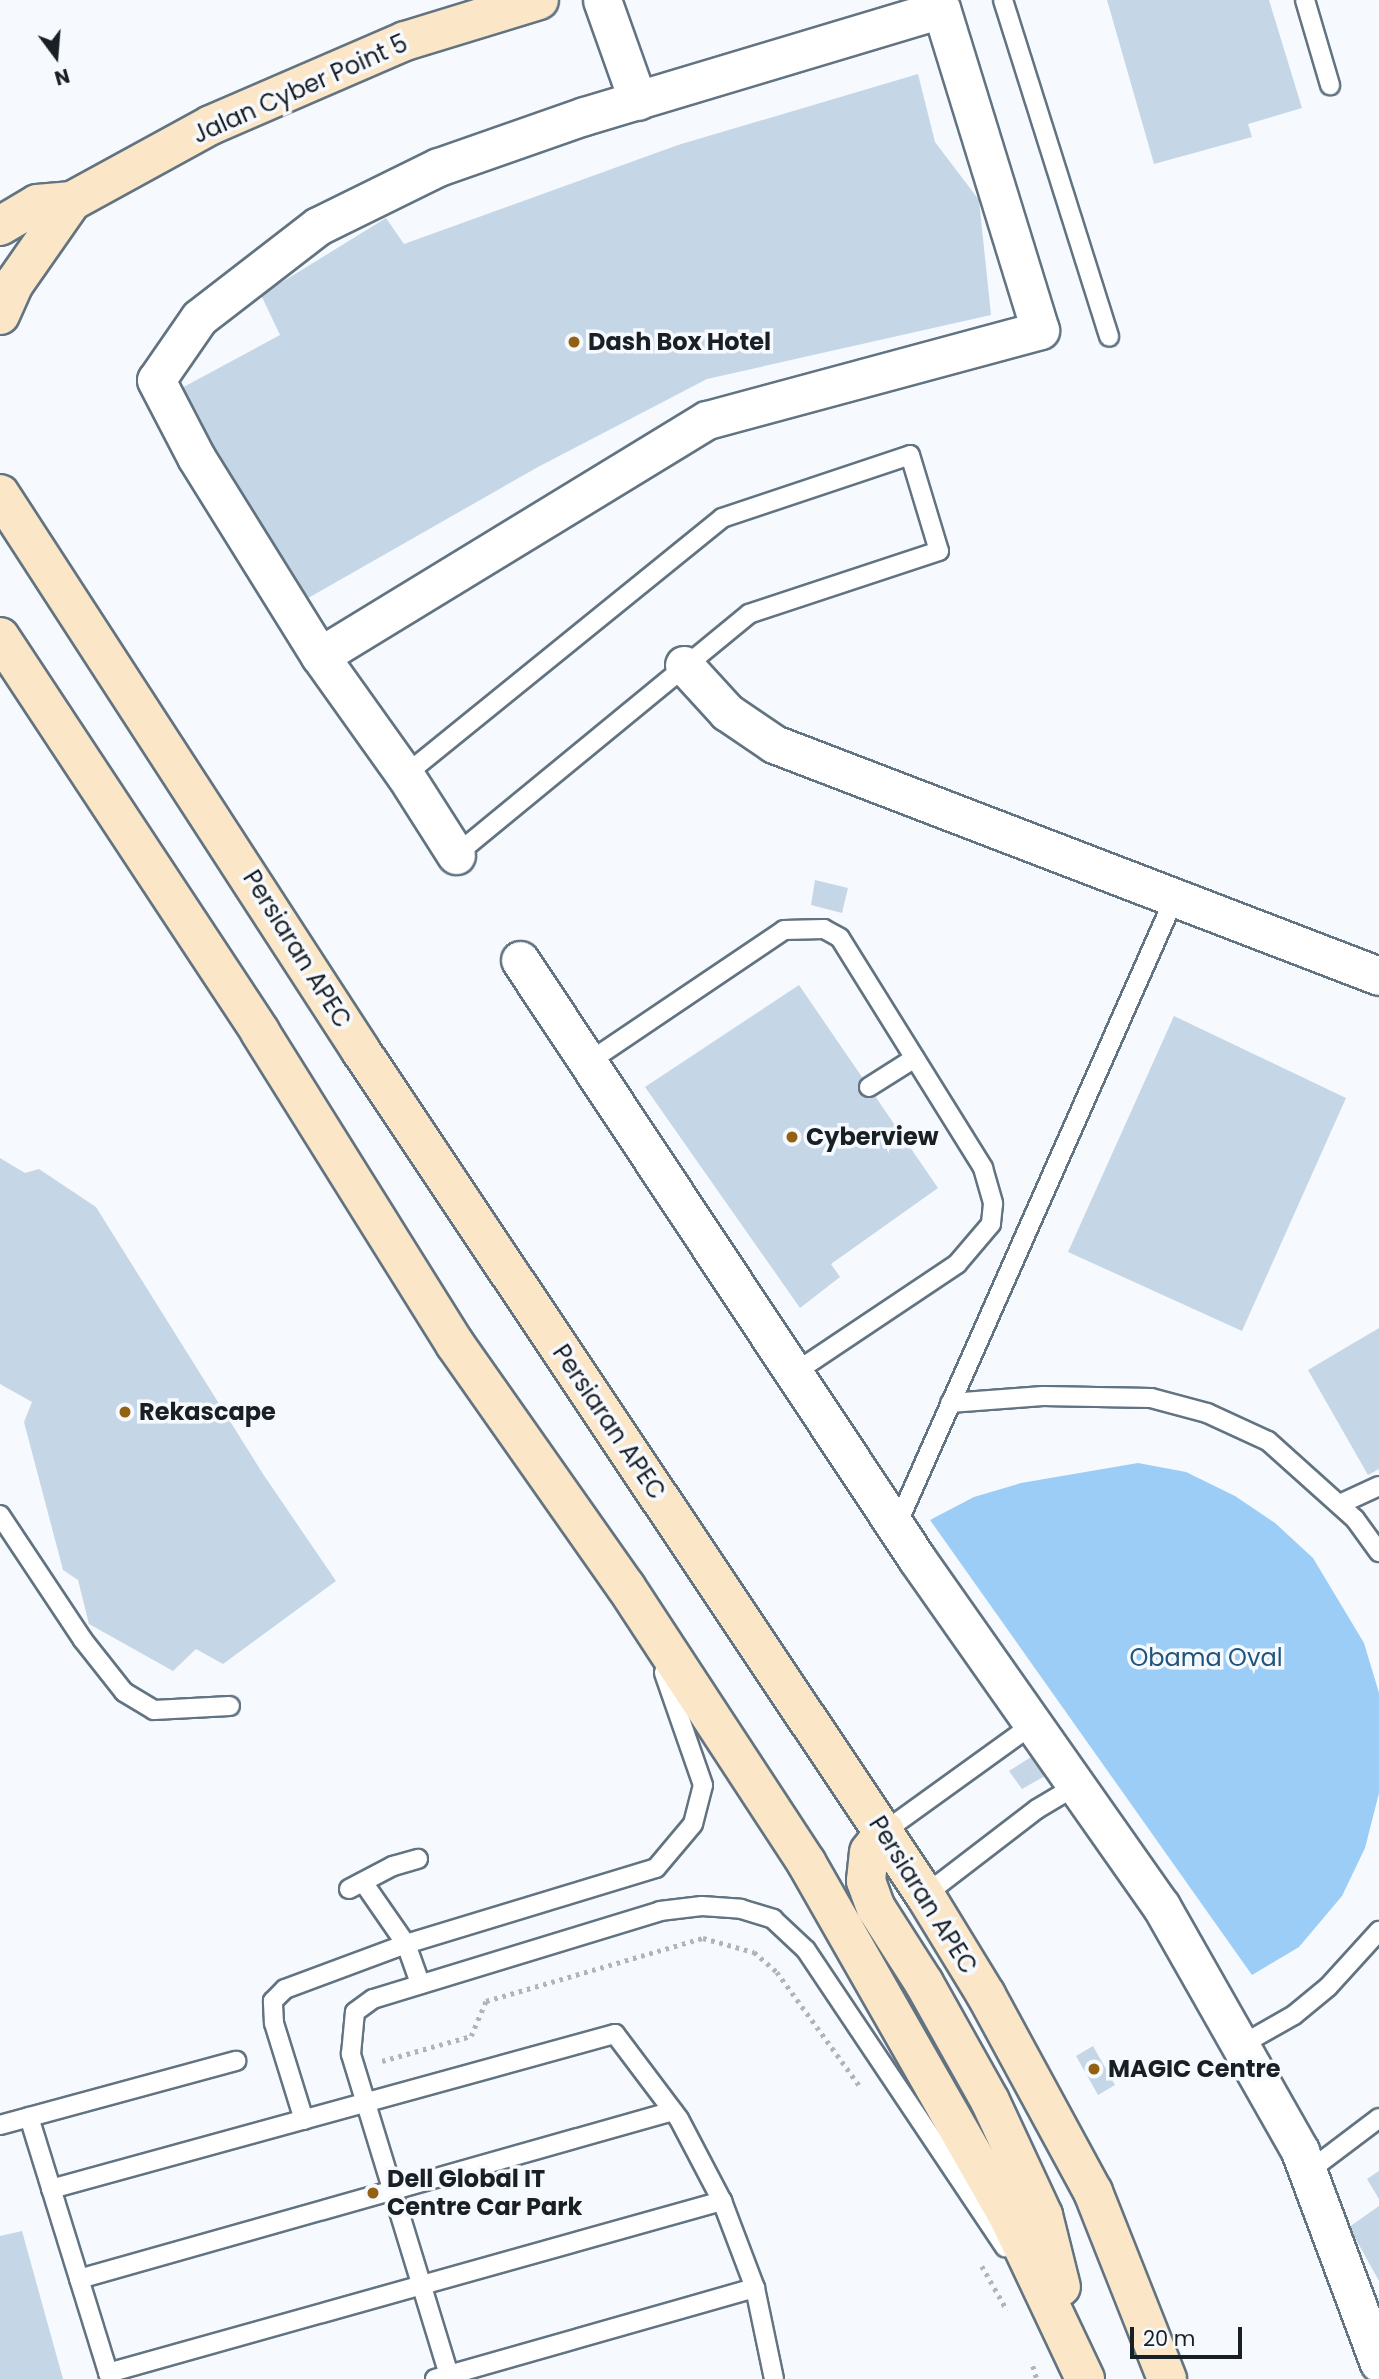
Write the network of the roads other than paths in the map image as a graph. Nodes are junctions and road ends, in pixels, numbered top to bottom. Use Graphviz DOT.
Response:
graph roads {
  1 [pos="539,0"];
  2 [pos="602,0"];
  3 [pos="1003,0"];
  4 [pos="1306,0"];
  5 [pos="1331,85"];
  6 [pos="638,101"];
  7 [pos="54,212"];
  8 [pos="0,214"];
  9 [pos="0,226"];
  10 [pos="0,266"];
  11 [pos="0,315"];
  12 [pos="1109,337"];
  13 [pos="0,467"];
  14 [pos="0,494"];
  15 [pos="22,525"];
  16 [pos="0,638"];
  17 [pos="320,656"];
  18 [pos="684,665"];
  19 [pos="405,775"];
  20 [pos="456,855"];
  21 [pos="1175,897"];
  22 [pos="520,960"];
  23 [pos="1379,976"];
  24 [pos="915,1058"];
  25 [pos="590,1061"];
  26 [pos="869,1087"];
  27 [pos="794,1373"];
  28 [pos="950,1403"];
  29 [pos="1379,1486"];
  30 [pos="1340,1504"];
  31 [pos="0,1515"];
  32 [pos="896,1527"];
  33 [pos="1379,1552"];
  34 [pos="626,1587"];
  35 [pos="230,1706"];
  36 [pos="1035,1723"];
  37 [pos="1079,1784"];
  38 [pos="885,1831"];
  39 [pos="418,1859"];
  40 [pos="925,1895"];
  41 [pos="1379,1931"];
  42 [pos="406,1944"];
  43 [pos="420,1983"];
  44 [pos="1243,2044"];
  45 [pos="236,2061"];
  46 [pos="365,2103"];
  47 [pos="673,2111"];
  48 [pos="29,2117"];
  49 [pos="1379,2118"];
  50 [pos="304,2120"];
  51 [pos="0,2125"];
  52 [pos="1309,2171"];
  53 [pos="51,2189"];
  54 [pos="392,2190"];
  55 [pos="722,2201"];
  56 [pos="79,2279"];
  57 [pos="422,2285"];
  58 [pos="755,2288"];
  59 [pos="1070,2341"];
  60 [pos="1379,2363"];
  61 [pos="109,2376"];
  62 [pos="442,2377"];
  63 [pos="774,2379"];
  64 [pos="1085,2379"];
  65 [pos="1167,2379"];
  1 -- 7 [label="main road, Jalan Cyber Point 5"];
  2 -- 6 [label="street"];
  3 -- 12 [label="lane"];
  4 -- 5 [label="lane"];
  6 -- 17 [label="street"];
  6 -- 17 [label="street"];
  7 -- 8 [label="main road"];
  7 -- 9 [label="main road, Jalan Cyber Point 5"];
  7 -- 10 [label="main road, Jalan Cyber Point 5"];
  7 -- 11 [label="main road"];
  13 -- 15 [label="main road"];
  14 -- 15 [label="main road, Persiaran APEC"];
  15 -- 38 [label="main road, Persiaran APEC"];
  16 -- 34 [label="main road"];
  17 -- 19 [label="street"];
  18 -- 19 [label="lane"];
  18 -- 20 [label="lane"];
  18 -- 21 [label="street"];
  19 -- 20 [label="street"];
  21 -- 23 [label="street"];
  21 -- 28 [label="lane"];
  22 -- 25 [label="street"];
  24 -- 25 [label="lane"];
  24 -- 26 [label="lane"];
  24 -- 27 [label="lane"];
  25 -- 27 [label="street"];
  27 -- 32 [label="street"];
  28 -- 30 [label="lane"];
  28 -- 32 [label="lane"];
  29 -- 30 [label="lane"];
  30 -- 33 [label="lane"];
  31 -- 35 [label="lane"];
  32 -- 36 [label="street"];
  34 -- 42 [label="lane"];
  34 -- 59 [label="main road"];
  36 -- 37 [label="street"];
  36 -- 38 [label="lane"];
  37 -- 40 [label="lane"];
  37 -- 44 [label="street"];
  38 -- 40 [label="main road, Persiaran APEC"];
  38 -- 59 [label="main road"];
  39 -- 42 [label="lane"];
  40 -- 65 [label="main road, Persiaran APEC"];
  41 -- 44 [label="lane"];
  42 -- 43 [label="lane"];
  42 -- 50 [label="lane"];
  43 -- 46 [label="lane"];
  43 -- 59 [label="lane"];
  44 -- 52 [label="street"];
  45 -- 48 [label="lane"];
  46 -- 47 [label="lane"];
  46 -- 50 [label="lane"];
  46 -- 54 [label="lane"];
  47 -- 54 [label="lane"];
  47 -- 55 [label="lane"];
  48 -- 51 [label="lane"];
  48 -- 53 [label="lane"];
  49 -- 52 [label="lane"];
  50 -- 53 [label="lane"];
  52 -- 60 [label="street"];
  53 -- 56 [label="lane"];
  54 -- 56 [label="lane"];
  54 -- 57 [label="lane"];
  55 -- 57 [label="lane"];
  55 -- 58 [label="lane"];
  56 -- 61 [label="lane"];
  57 -- 61 [label="lane"];
  57 -- 62 [label="lane"];
  58 -- 62 [label="lane"];
  58 -- 63 [label="lane"];
  59 -- 64 [label="main road"];
}
